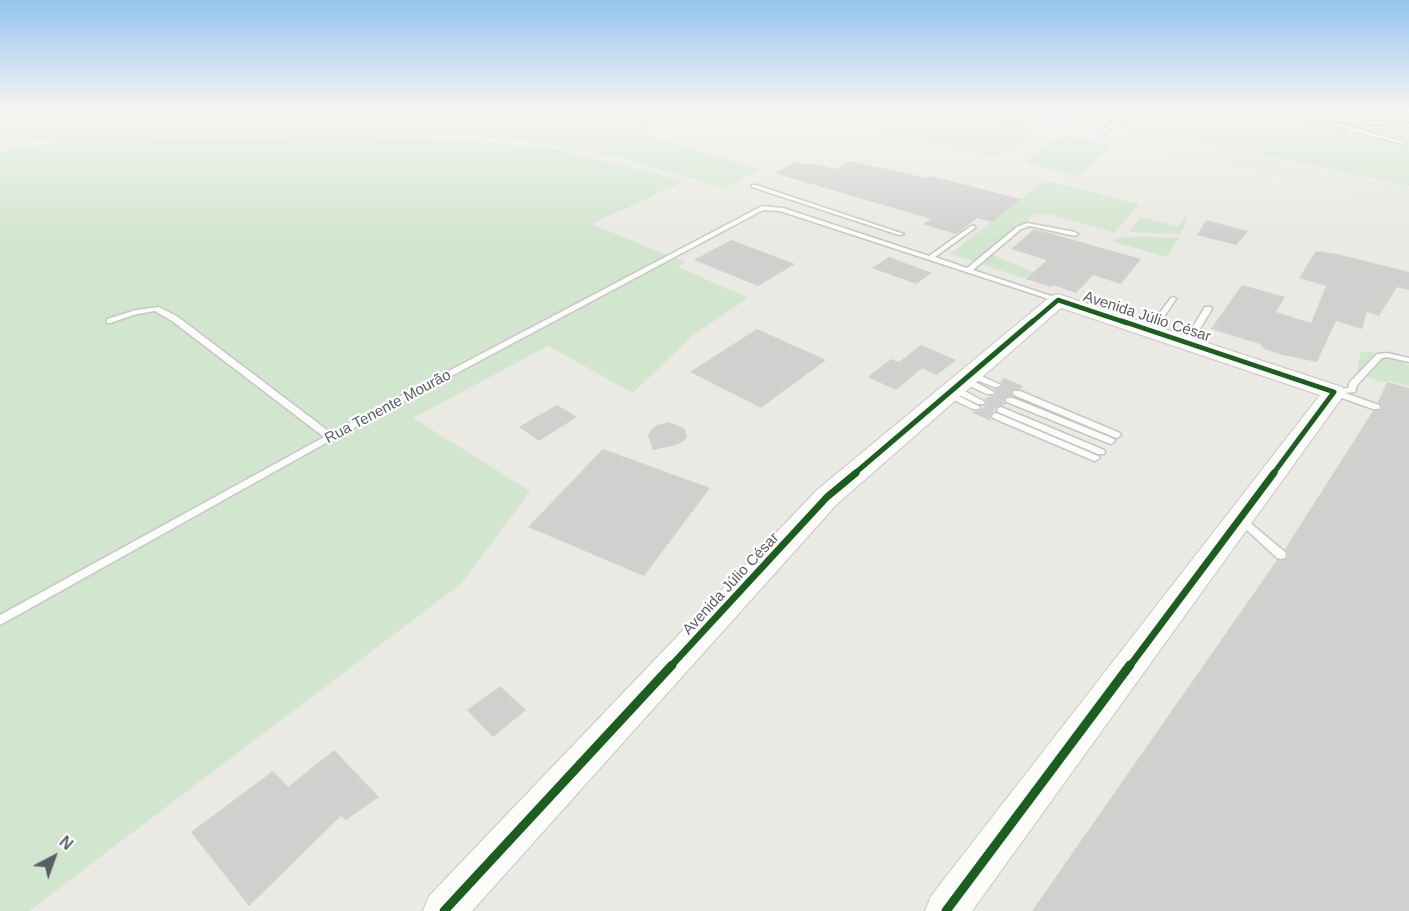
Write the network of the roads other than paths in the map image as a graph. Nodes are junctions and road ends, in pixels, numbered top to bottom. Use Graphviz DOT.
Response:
graph roads {
  1 [pos="754,186"];
  2 [pos="872,224"];
  3 [pos="973,227"];
  4 [pos="856,234"];
  5 [pos="902,234"];
  6 [pos="1075,234"];
  7 [pos="930,258"];
  8 [pos="967,271"];
  9 [pos="1022,289"];
  10 [pos="1173,299"];
  11 [pos="1050,307"];
  12 [pos="1208,309"];
  13 [pos="110,321"];
  14 [pos="1150,331"];
  15 [pos="1187,343"];
  16 [pos="1409,360"];
  17 [pos="1334,392"];
  18 [pos="1013,397"];
  19 [pos="1376,406"];
  20 [pos="998,413"];
  21 [pos="330,437"];
  22 [pos="1114,438"];
  23 [pos="1098,455"];
  24 [pos="1240,518"];
  25 [pos="1281,555"];
  26 [pos="0,620"];
  27 [pos="444,911"];
  28 [pos="946,911"];
  1 -- 2 [label="lane"];
  2 -- 4 [label="lane"];
  2 -- 5 [label="lane"];
  3 -- 7 [label="lane"];
  4 -- 7 [label="lane"];
  4 -- 21 [label="lane, Rua Tenente Mourão"];
  6 -- 8 [label="lane"];
  7 -- 8 [label="lane"];
  8 -- 9 [label="lane"];
  9 -- 11 [label="lane"];
  9 -- 11 [label="lane"];
  10 -- 14 [label="lane"];
  11 -- 14 [label="street, Avenida Júlio César"];
  11 -- 27 [label="street, Avenida Júlio César"];
  12 -- 15 [label="lane"];
  13 -- 21 [label="lane"];
  14 -- 15 [label="street, Avenida Júlio César"];
  15 -- 17 [label="street, Avenida Júlio César"];
  16 -- 17 [label="lane"];
  17 -- 19 [label="lane"];
  17 -- 24 [label="street"];
  18 -- 22 [label="lane"];
  20 -- 23 [label="lane"];
  21 -- 26 [label="lane, Rua Tenente Mourão"];
  24 -- 25 [label="lane"];
  24 -- 28 [label="street"];
}
